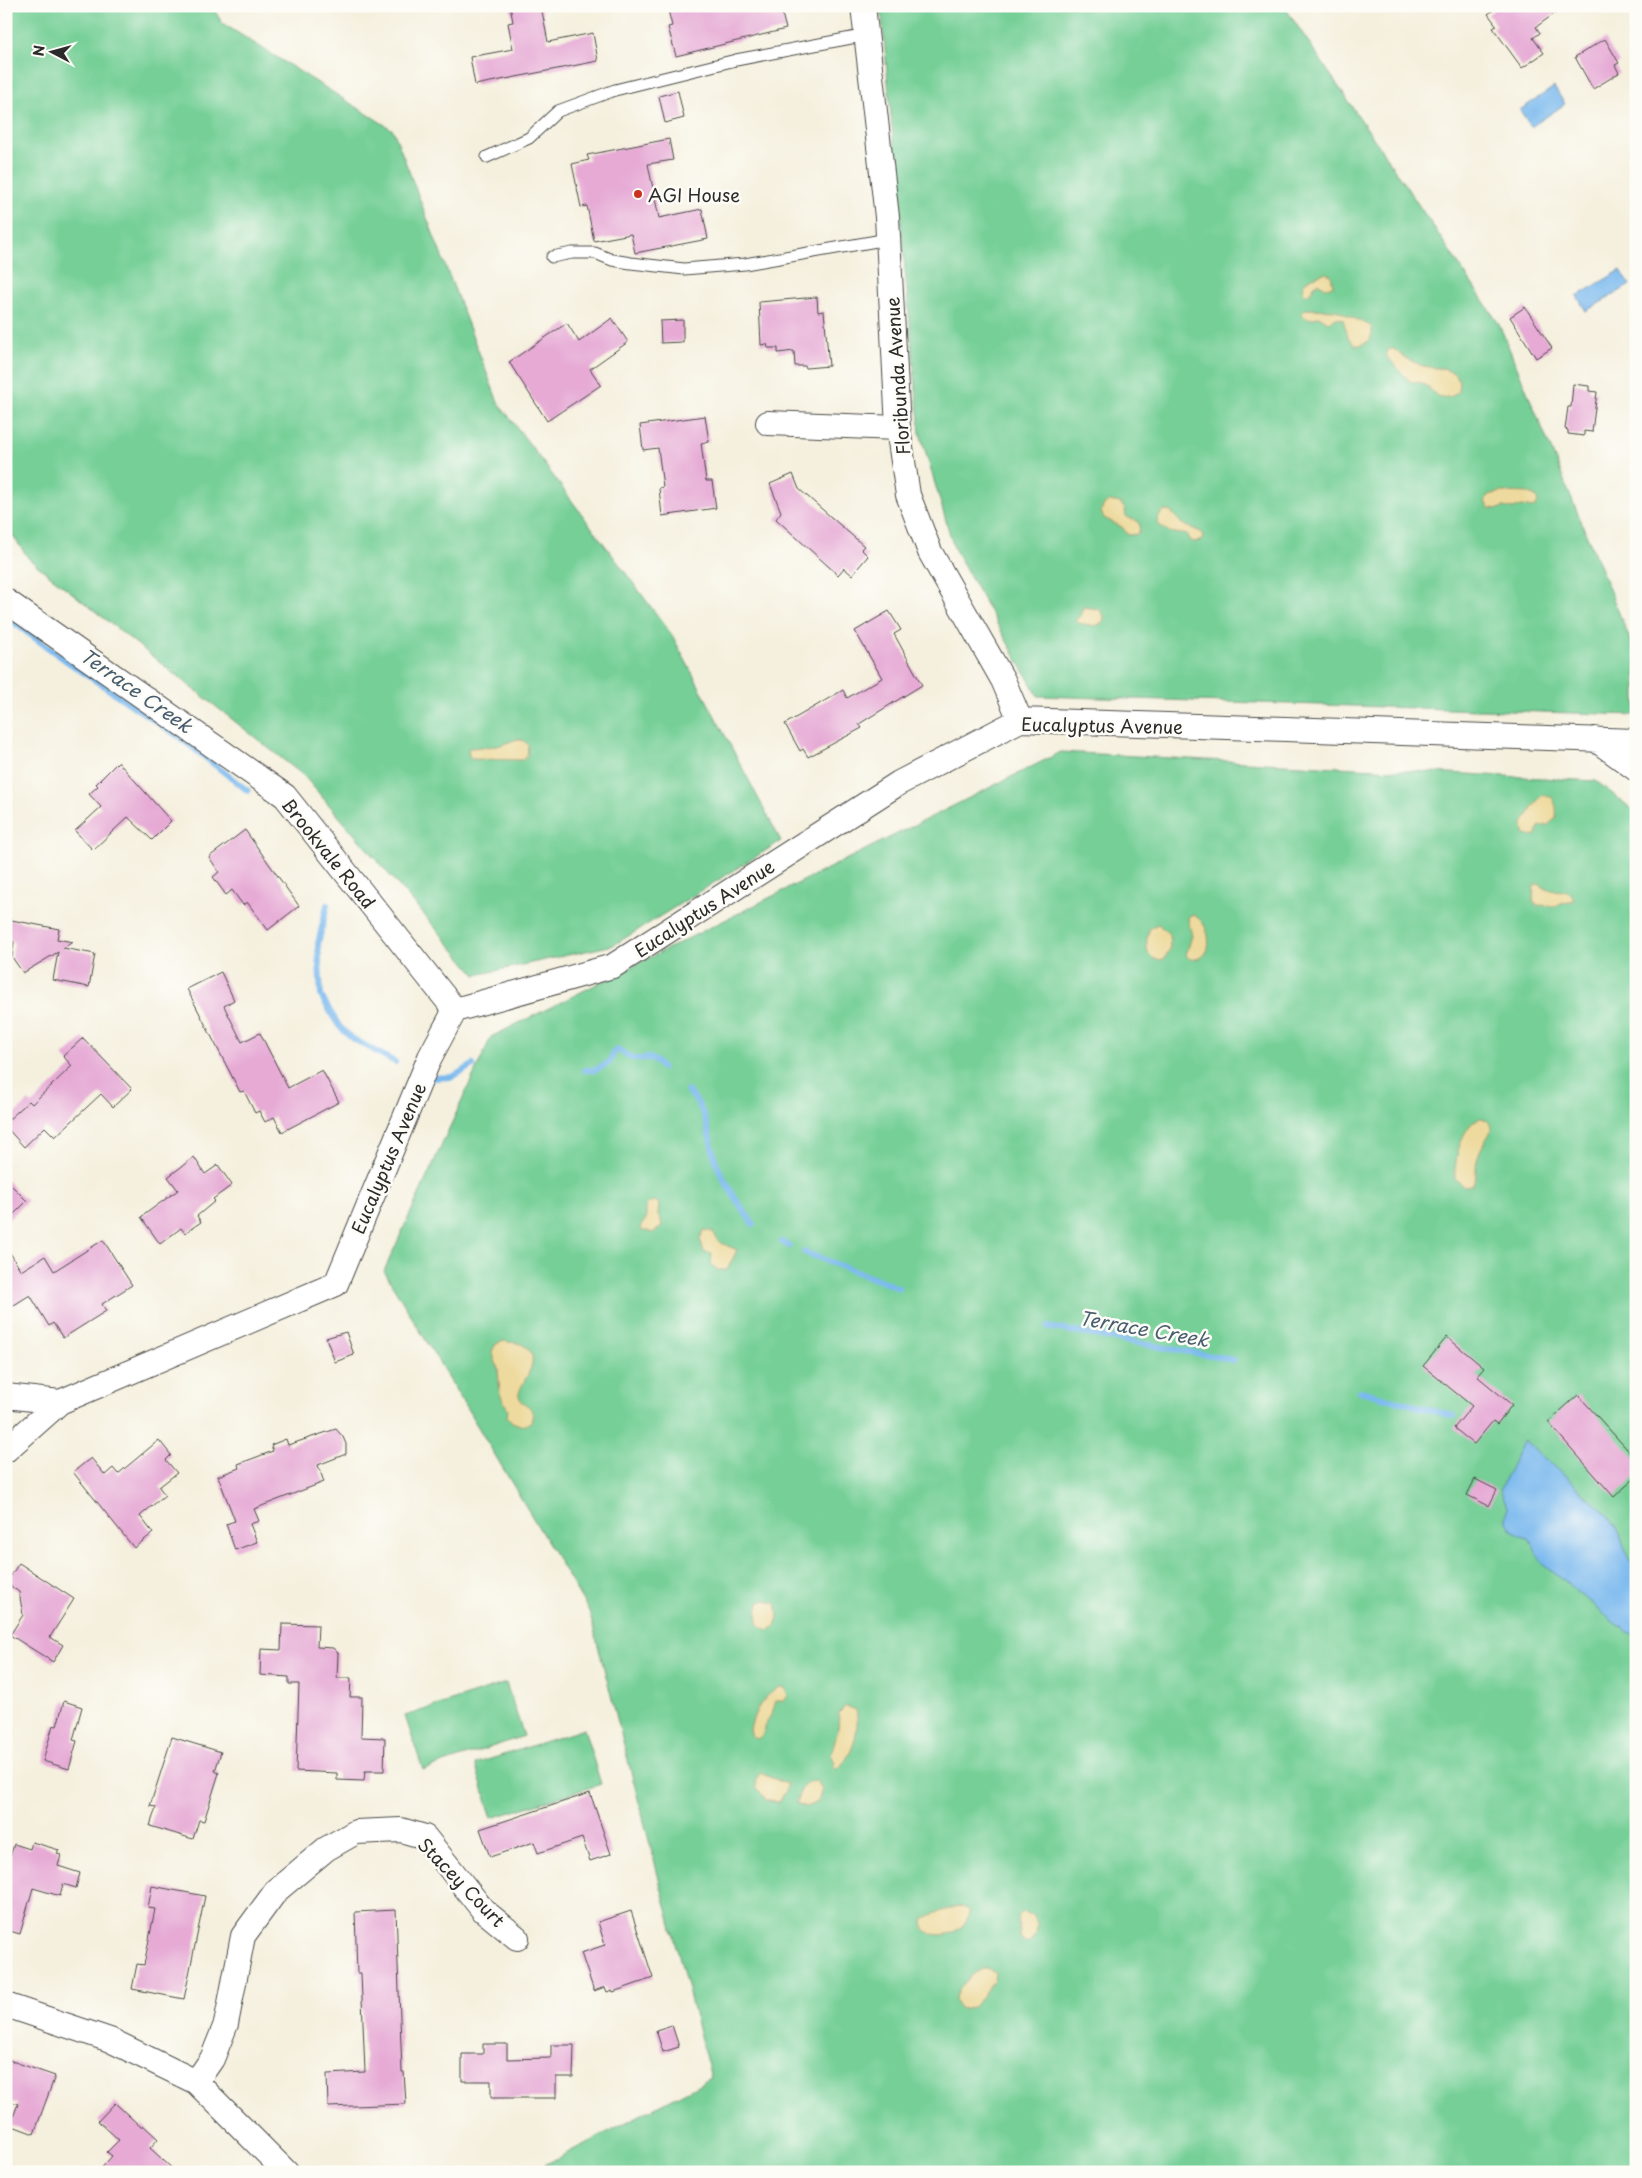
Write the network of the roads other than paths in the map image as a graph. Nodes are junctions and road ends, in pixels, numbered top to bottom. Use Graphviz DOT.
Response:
graph roads {
  1 [pos="863,6"];
  2 [pos="866,35"];
  3 [pos="487,157"];
  4 [pos="888,239"];
  5 [pos="552,257"];
  6 [pos="768,423"];
  7 [pos="898,428"];
  8 [pos="6,601"];
  9 [pos="1020,720"];
  10 [pos="1595,739"];
  11 [pos="1636,741"];
  12 [pos="1636,769"];
  13 [pos="455,1010"];
  14 [pos="6,1396"];
  15 [pos="60,1402"];
  16 [pos="6,1450"];
  17 [pos="516,1938"];
  18 [pos="6,2005"];
  19 [pos="196,2082"];
  20 [pos="286,2172"];
  1 -- 2 [label="street, Floribunda Avenue"];
  2 -- 3 [label="lane"];
  2 -- 4 [label="street, Floribunda Avenue"];
  4 -- 5 [label="lane"];
  4 -- 7 [label="street, Floribunda Avenue"];
  6 -- 7 [label="street"];
  7 -- 9 [label="street, Floribunda Avenue"];
  8 -- 13 [label="street, Brookvale Road"];
  9 -- 10 [label="street, Eucalyptus Avenue"];
  9 -- 13 [label="street, Eucalyptus Avenue"];
  10 -- 11 [label="street, Eucalyptus Avenue"];
  10 -- 12 [label="street"];
  13 -- 15 [label="street, Eucalyptus Avenue"];
  14 -- 15 [label="street"];
  15 -- 16 [label="street, Eucalyptus Avenue"];
  17 -- 19 [label="street, Stacey Court"];
  18 -- 19 [label="street"];
  19 -- 20 [label="street"];
}
